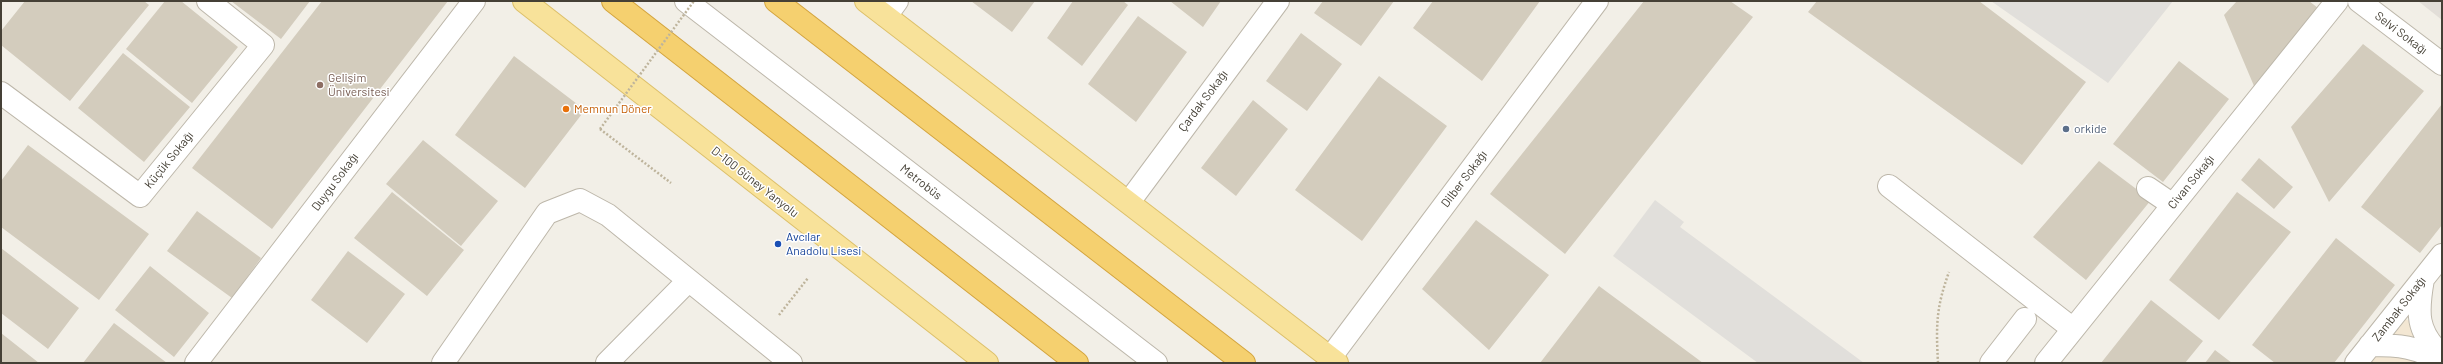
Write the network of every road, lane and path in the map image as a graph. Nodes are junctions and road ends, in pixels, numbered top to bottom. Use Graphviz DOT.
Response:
graph roads {
  1 [pos="208,1"];
  2 [pos="474,1"];
  3 [pos="524,1"];
  4 [pos="614,1"];
  5 [pos="686,1"];
  6 [pos="694,1"];
  7 [pos="776,1"];
  8 [pos="866,1"];
  9 [pos="1278,1"];
  10 [pos="1597,1"];
  11 [pos="2337,1"];
  12 [pos="2359,1"];
  13 [pos="891,9"];
  14 [pos="2442,64"];
  15 [pos="3,99"];
  16 [pos="671,183"];
  17 [pos="1890,186"];
  18 [pos="2148,188"];
  19 [pos="1129,202"];
  20 [pos="2173,205"];
  21 [pos="1964,243"];
  22 [pos="2442,255"];
  23 [pos="808,278"];
  24 [pos="2423,278"];
  25 [pos="688,281"];
  26 [pos="2025,319"];
  27 [pos="2073,329"];
  28 [pos="760,338"];
  29 [pos="2370,345"];
  30 [pos="1334,360"];
  31 [pos="2440,360"];
  32 [pos="196,363"];
  33 [pos="443,363"];
  34 [pos="607,363"];
  35 [pos="792,363"];
  36 [pos="987,363"];
  37 [pos="1077,363"];
  38 [pos="1156,363"];
  39 [pos="1244,363"];
  40 [pos="1938,363"];
  41 [pos="1991,363"];
  42 [pos="2046,363"];
  43 [pos="2356,363"];
  1 -- 15 [label="street, Küçük Sokağı"];
  2 -- 32 [label="street, Duygu Sokağı"];
  3 -- 36 [label="main road, D-100 Güney Yanyolu"];
  4 -- 37 [label="highway"];
  5 -- 38 [label="street, Metrobüs"];
  6 -- 16 [label="path, bridge"];
  7 -- 39 [label="highway"];
  8 -- 13 [label="main road"];
  9 -- 19 [label="street, Çardak Sokağı"];
  10 -- 30 [label="street, Dilber Sokağı"];
  11 -- 20 [label="street, Civan Sokağı"];
  12 -- 14 [label="street, Selvi Sokağı"];
  13 -- 19 [label="main road"];
  17 -- 21 [label="street"];
  18 -- 20 [label="street"];
  19 -- 30 [label="main road"];
  20 -- 27 [label="street, Civan Sokağı"];
  21 -- 27 [label="street"];
  21 -- 40 [label="path"];
  22 -- 24 [label="street, Zambak Sokağı"];
  23 -- 28 [label="path"];
  24 -- 29 [label="street, Zambak Sokağı"];
  24 -- 31 [label="street"];
  25 -- 28 [label="street"];
  25 -- 33 [label="street"];
  25 -- 34 [label="street"];
  26 -- 41 [label="street"];
  27 -- 42 [label="street, Civan Sokağı"];
  28 -- 35 [label="street"];
  29 -- 31 [label="street"];
  29 -- 43 [label="street, Zambak Sokağı"];
}
